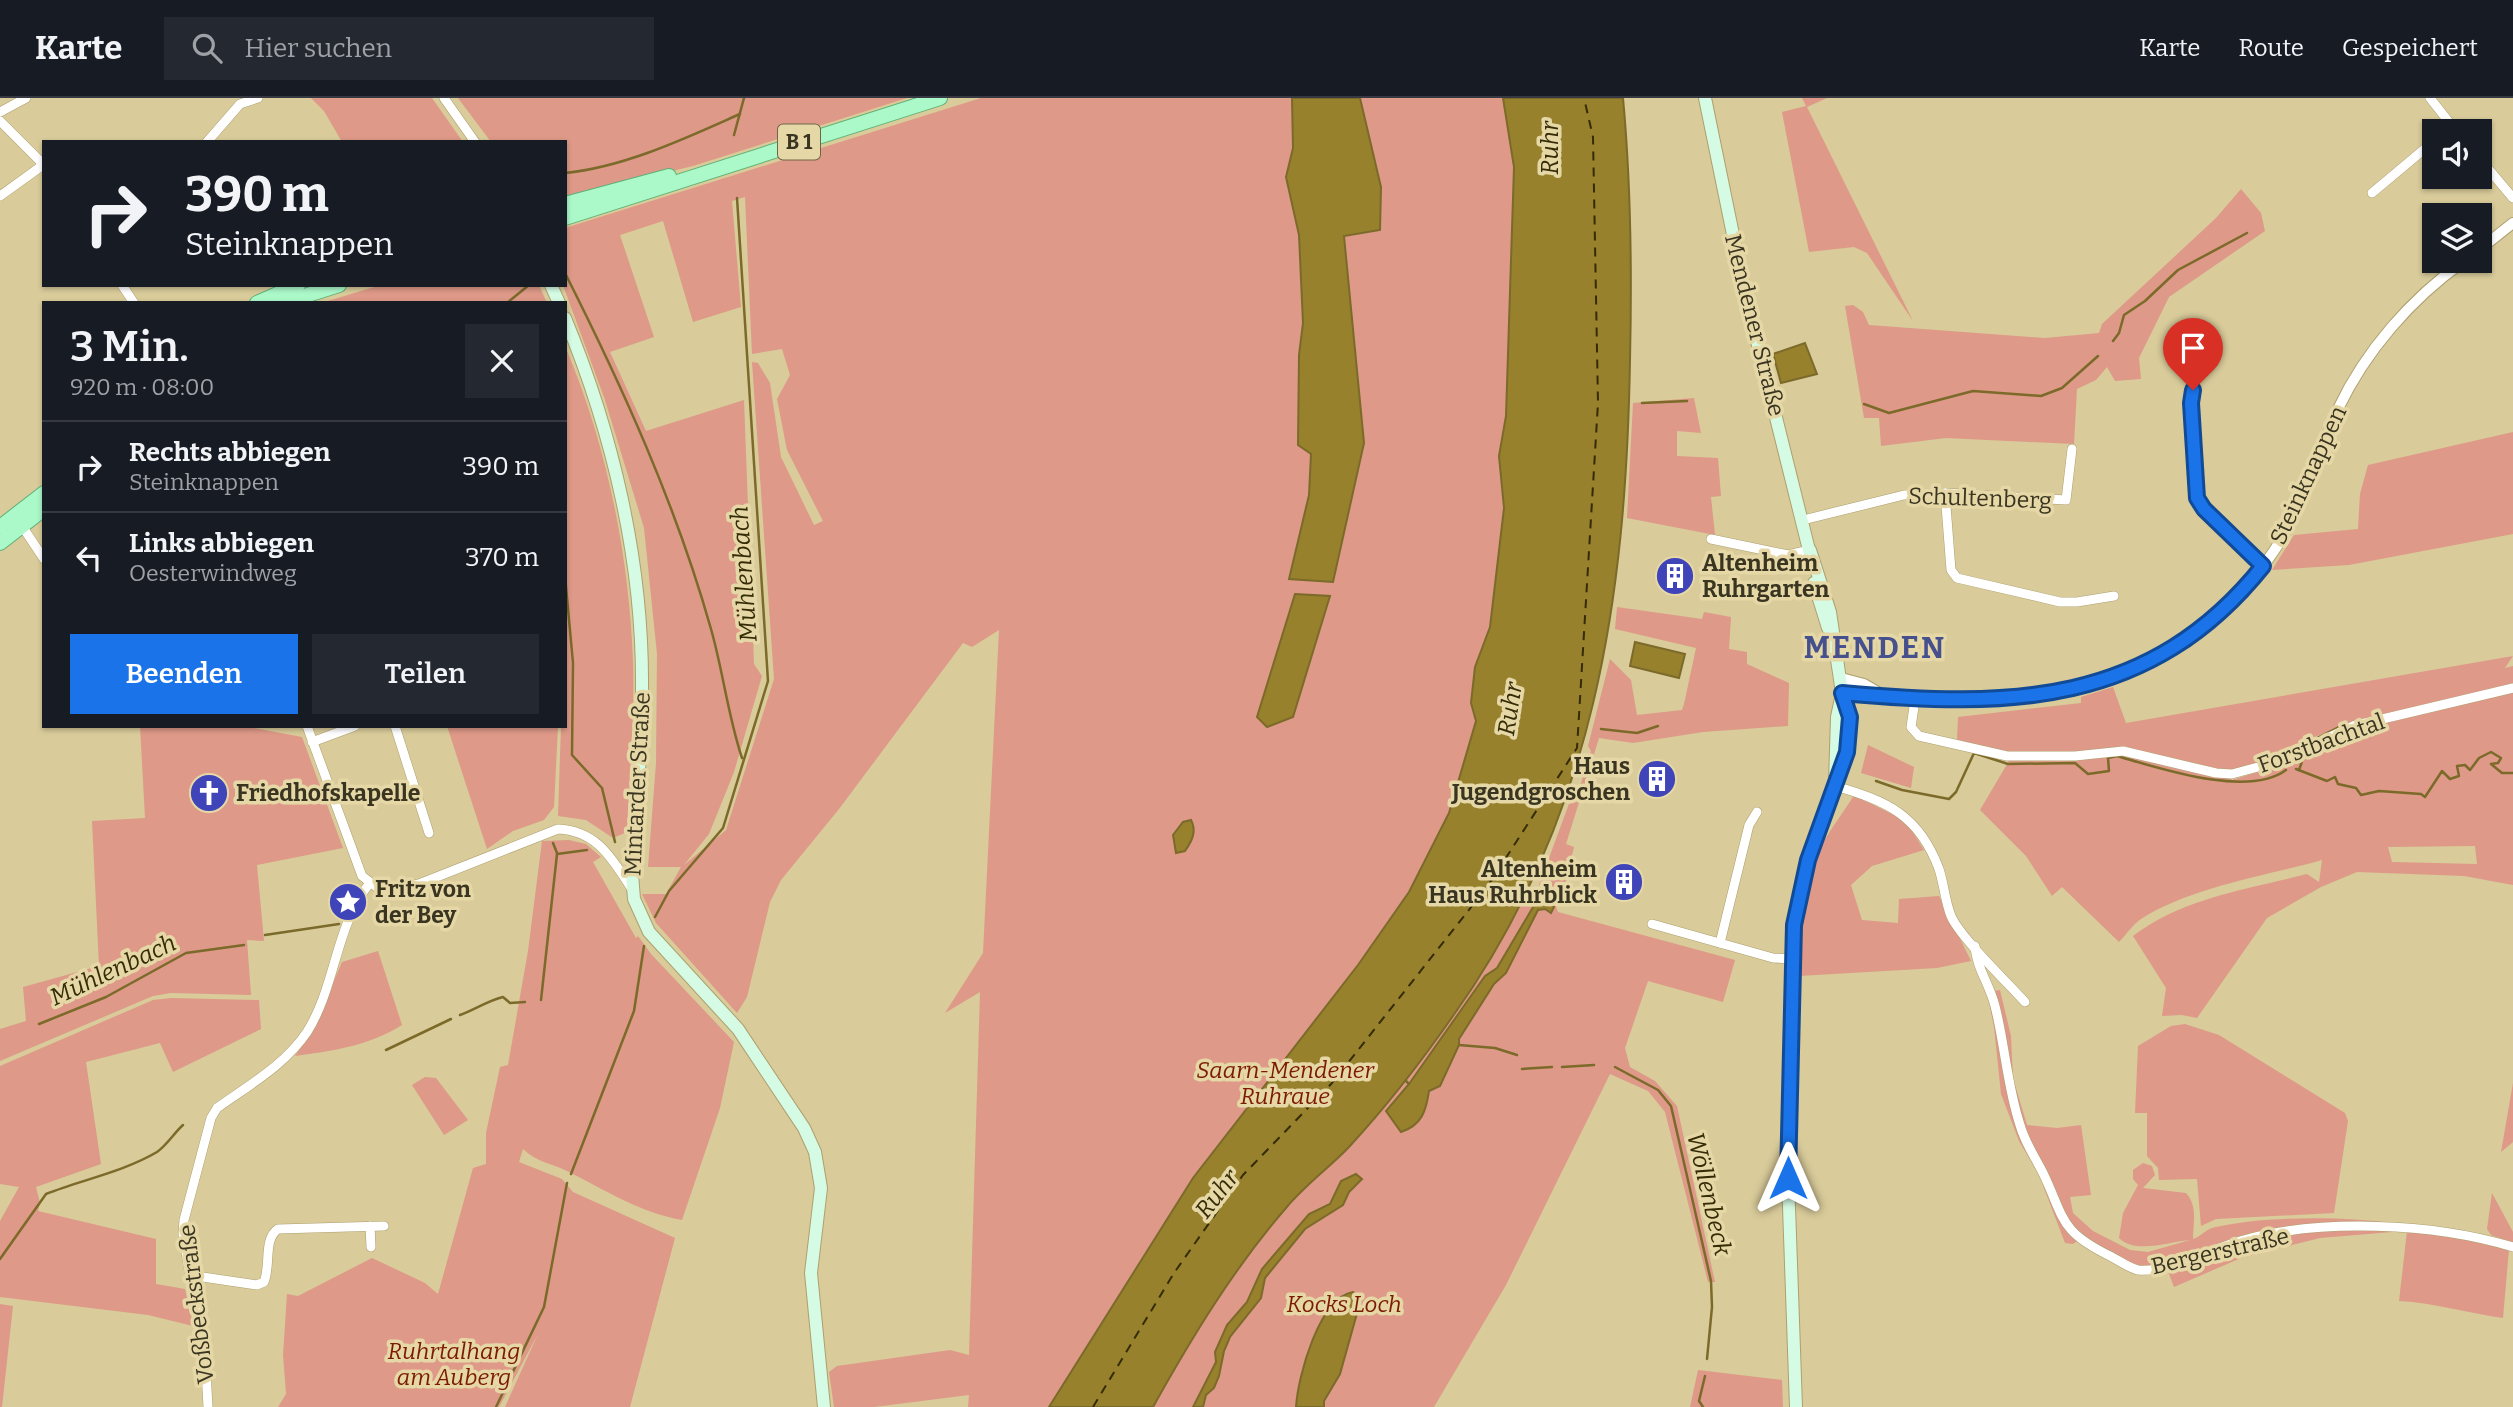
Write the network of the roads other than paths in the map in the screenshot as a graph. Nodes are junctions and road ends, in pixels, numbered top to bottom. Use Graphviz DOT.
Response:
graph roads {
  1 [pos="26,98"];
  2 [pos="258,98"];
  3 [pos="444,98"];
  4 [pos="940,98"];
  5 [pos="1705,98"];
  6 [pos="2430,98"];
  7 [pos="237,101"];
  8 [pos="0,113"];
  9 [pos="2444,119"];
  10 [pos="0,121"];
  11 [pos="210,140"];
  12 [pos="474,140"];
  13 [pos="2422,151"];
  14 [pos="42,164"];
  15 [pos="42,166"];
  16 [pos="712,169"];
  17 [pos="2492,173"];
  18 [pos="2372,193"];
  19 [pos="0,196"];
  20 [pos="2513,198"];
  21 [pos="567,203"];
  22 [pos="567,217"];
  23 [pos="2513,223"];
  24 [pos="2492,240"];
  25 [pos="2449,273"];
  26 [pos="293,287"];
  27 [pos="333,287"];
  28 [pos="262,301"];
  29 [pos="289,301"];
  30 [pos="567,323"];
  31 [pos="2193,390"];
  32 [pos="2072,449"];
  33 [pos="1945,493"];
  34 [pos="42,496"];
  35 [pos="42,510"];
  36 [pos="1803,520"];
  37 [pos="18,522"];
  38 [pos="0,527"];
  39 [pos="1710,539"];
  40 [pos="0,543"];
  41 [pos="1810,550"];
  42 [pos="42,556"];
  43 [pos="2263,566"];
  44 [pos="2114,596"];
  45 [pos="1841,678"];
  46 [pos="2513,688"];
  47 [pos="1842,693"];
  48 [pos="1885,696"];
  49 [pos="1914,700"];
  50 [pos="308,728"];
  51 [pos="350,728"];
  52 [pos="396,728"];
  53 [pos="312,742"];
  54 [pos="1835,786"];
  55 [pos="1757,812"];
  56 [pos="429,833"];
  57 [pos="611,857"];
  58 [pos="632,862"];
  59 [pos="369,884"];
  60 [pos="632,889"];
  61 [pos="1652,924"];
  62 [pos="1720,943"];
  63 [pos="1975,946"];
  64 [pos="1792,959"];
  65 [pos="2025,1002"];
  66 [pos="370,1226"];
  67 [pos="384,1226"];
  68 [pos="371,1247"];
  69 [pos="2513,1247"];
  70 [pos="189,1275"];
  71 [pos="208,1407"];
  72 [pos="824,1407"];
  73 [pos="1796,1407"];
  1 -- 8 [label="street"];
  2 -- 7 [label="street"];
  3 -- 12 [label="street"];
  4 -- 16 [label="main road, B 1"];
  5 -- 36 [label="main road, Mendener Straße"];
  6 -- 9 [label="street"];
  7 -- 11 [label="street"];
  10 -- 14 [label="street"];
  13 -- 18 [label="street"];
  15 -- 19 [label="street"];
  16 -- 21 [label="main road, B 1"];
  16 -- 22 [label="main road, B 1"];
  17 -- 20 [label="street"];
  23 -- 24 [label="street"];
  25 -- 43 [label="street, Steinknappen"];
  26 -- 28 [label="main road"];
  27 -- 29 [label="main road"];
  30 -- 58 [label="main road, Mintarder Straße"];
  31 -- 43 [label="street"];
  32 -- 33 [label="street, Schultenberg"];
  33 -- 36 [label="street, Schultenberg"];
  33 -- 44 [label="street"];
  34 -- 37 [label="main road"];
  35 -- 37 [label="main road"];
  36 -- 41 [label="main road, Mendener Straße"];
  37 -- 38 [label="main road"];
  37 -- 40 [label="main road"];
  37 -- 42 [label="street"];
  39 -- 41 [label="street"];
  41 -- 45 [label="main road, Mendener Straße"];
  43 -- 49 [label="street, Steinknappen"];
  45 -- 47 [label="main road, Mendener Straße"];
  45 -- 48 [label="street, Steinknappen"];
  46 -- 49 [label="street, Forstbachtal"];
  47 -- 48 [label="street, Steinknappen"];
  47 -- 54 [label="main road, Mendener Straße"];
  48 -- 49 [label="street, Steinknappen"];
  50 -- 53 [label="street"];
  51 -- 53 [label="street"];
  52 -- 56 [label="street"];
  53 -- 59 [label="street"];
  54 -- 63 [label="street, Bergerstraße"];
  54 -- 64 [label="main road, Mendener Straße"];
  55 -- 62 [label="street"];
  57 -- 58 [label="street"];
  57 -- 59 [label="street"];
  57 -- 60 [label="street"];
  58 -- 60 [label="main road, Mintarder Straße"];
  59 -- 70 [label="street, Voßbeckstraße"];
  60 -- 72 [label="main road, Mintarder Straße"];
  61 -- 62 [label="street"];
  62 -- 64 [label="street"];
  63 -- 65 [label="street, Bergerstraße"];
  63 -- 69 [label="street, Bergerstraße"];
  64 -- 73 [label="main road, Mendener Straße"];
  66 -- 67 [label="street"];
  66 -- 68 [label="street"];
  66 -- 70 [label="street"];
  70 -- 71 [label="street, Voßbeckstraße"];
}
